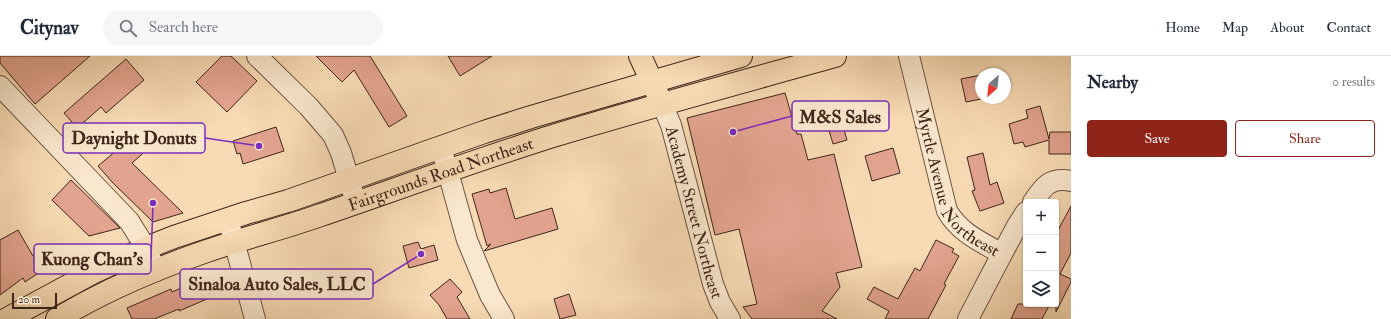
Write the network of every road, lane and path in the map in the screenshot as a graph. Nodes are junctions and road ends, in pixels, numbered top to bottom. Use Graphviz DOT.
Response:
graph roads {
  1 [pos="257,56"];
  2 [pos="640,56"];
  3 [pos="741,56"];
  4 [pos="835,56"];
  5 [pos="909,56"];
  6 [pos="812,60"];
  7 [pos="652,81"];
  8 [pos="0,86"];
  9 [pos="662,104"];
  10 [pos="441,147"];
  11 [pos="448,170"];
  12 [pos="349,180"];
  13 [pos="1071,181"];
  14 [pos="1035,199"];
  15 [pos="356,203"];
  16 [pos="1023,217"];
  17 [pos="228,219"];
  18 [pos="233,242"];
  19 [pos="146,248"];
  20 [pos="1002,254"];
  21 [pos="156,271"];
  22 [pos="7,319"];
  23 [pos="57,319"];
  24 [pos="255,319"];
  25 [pos="504,319"];
  26 [pos="730,319"];
  27 [pos="968,319"];
  1 -- 12 [label="street"];
  2 -- 7 [label="main road"];
  3 -- 7 [label="main road, Fairgrounds Road Northeast"];
  4 -- 6 [label="main road, Fairgrounds Road Northeast"];
  5 -- 20 [label="street, Myrtle Avenue Northeast"];
  6 -- 9 [label="main road, Fairgrounds Road Northeast"];
  7 -- 9 [label="main road"];
  7 -- 10 [label="main road, Fairgrounds Road Northeast"];
  8 -- 19 [label="street"];
  9 -- 11 [label="main road, Fairgrounds Road Northeast"];
  9 -- 26 [label="street, Academy Street Northeast"];
  10 -- 11 [label="street"];
  10 -- 12 [label="main road, Fairgrounds Road Northeast"];
  11 -- 15 [label="main road, Fairgrounds Road Northeast"];
  11 -- 25 [label="street"];
  12 -- 15 [label="street"];
  12 -- 17 [label="main road, Fairgrounds Road Northeast"];
  13 -- 14 [label="street"];
  15 -- 18 [label="main road, Fairgrounds Road Northeast"];
  16 -- 20 [label="street"];
  17 -- 18 [label="street"];
  17 -- 19 [label="main road, Fairgrounds Road Northeast"];
  18 -- 21 [label="main road, Fairgrounds Road Northeast"];
  18 -- 24 [label="street"];
  19 -- 21 [label="street"];
  19 -- 22 [label="main road, Fairgrounds Road Northeast"];
  20 -- 27 [label="street, Myrtle Avenue Northeast"];
  21 -- 23 [label="main road, Fairgrounds Road Northeast"];
}
